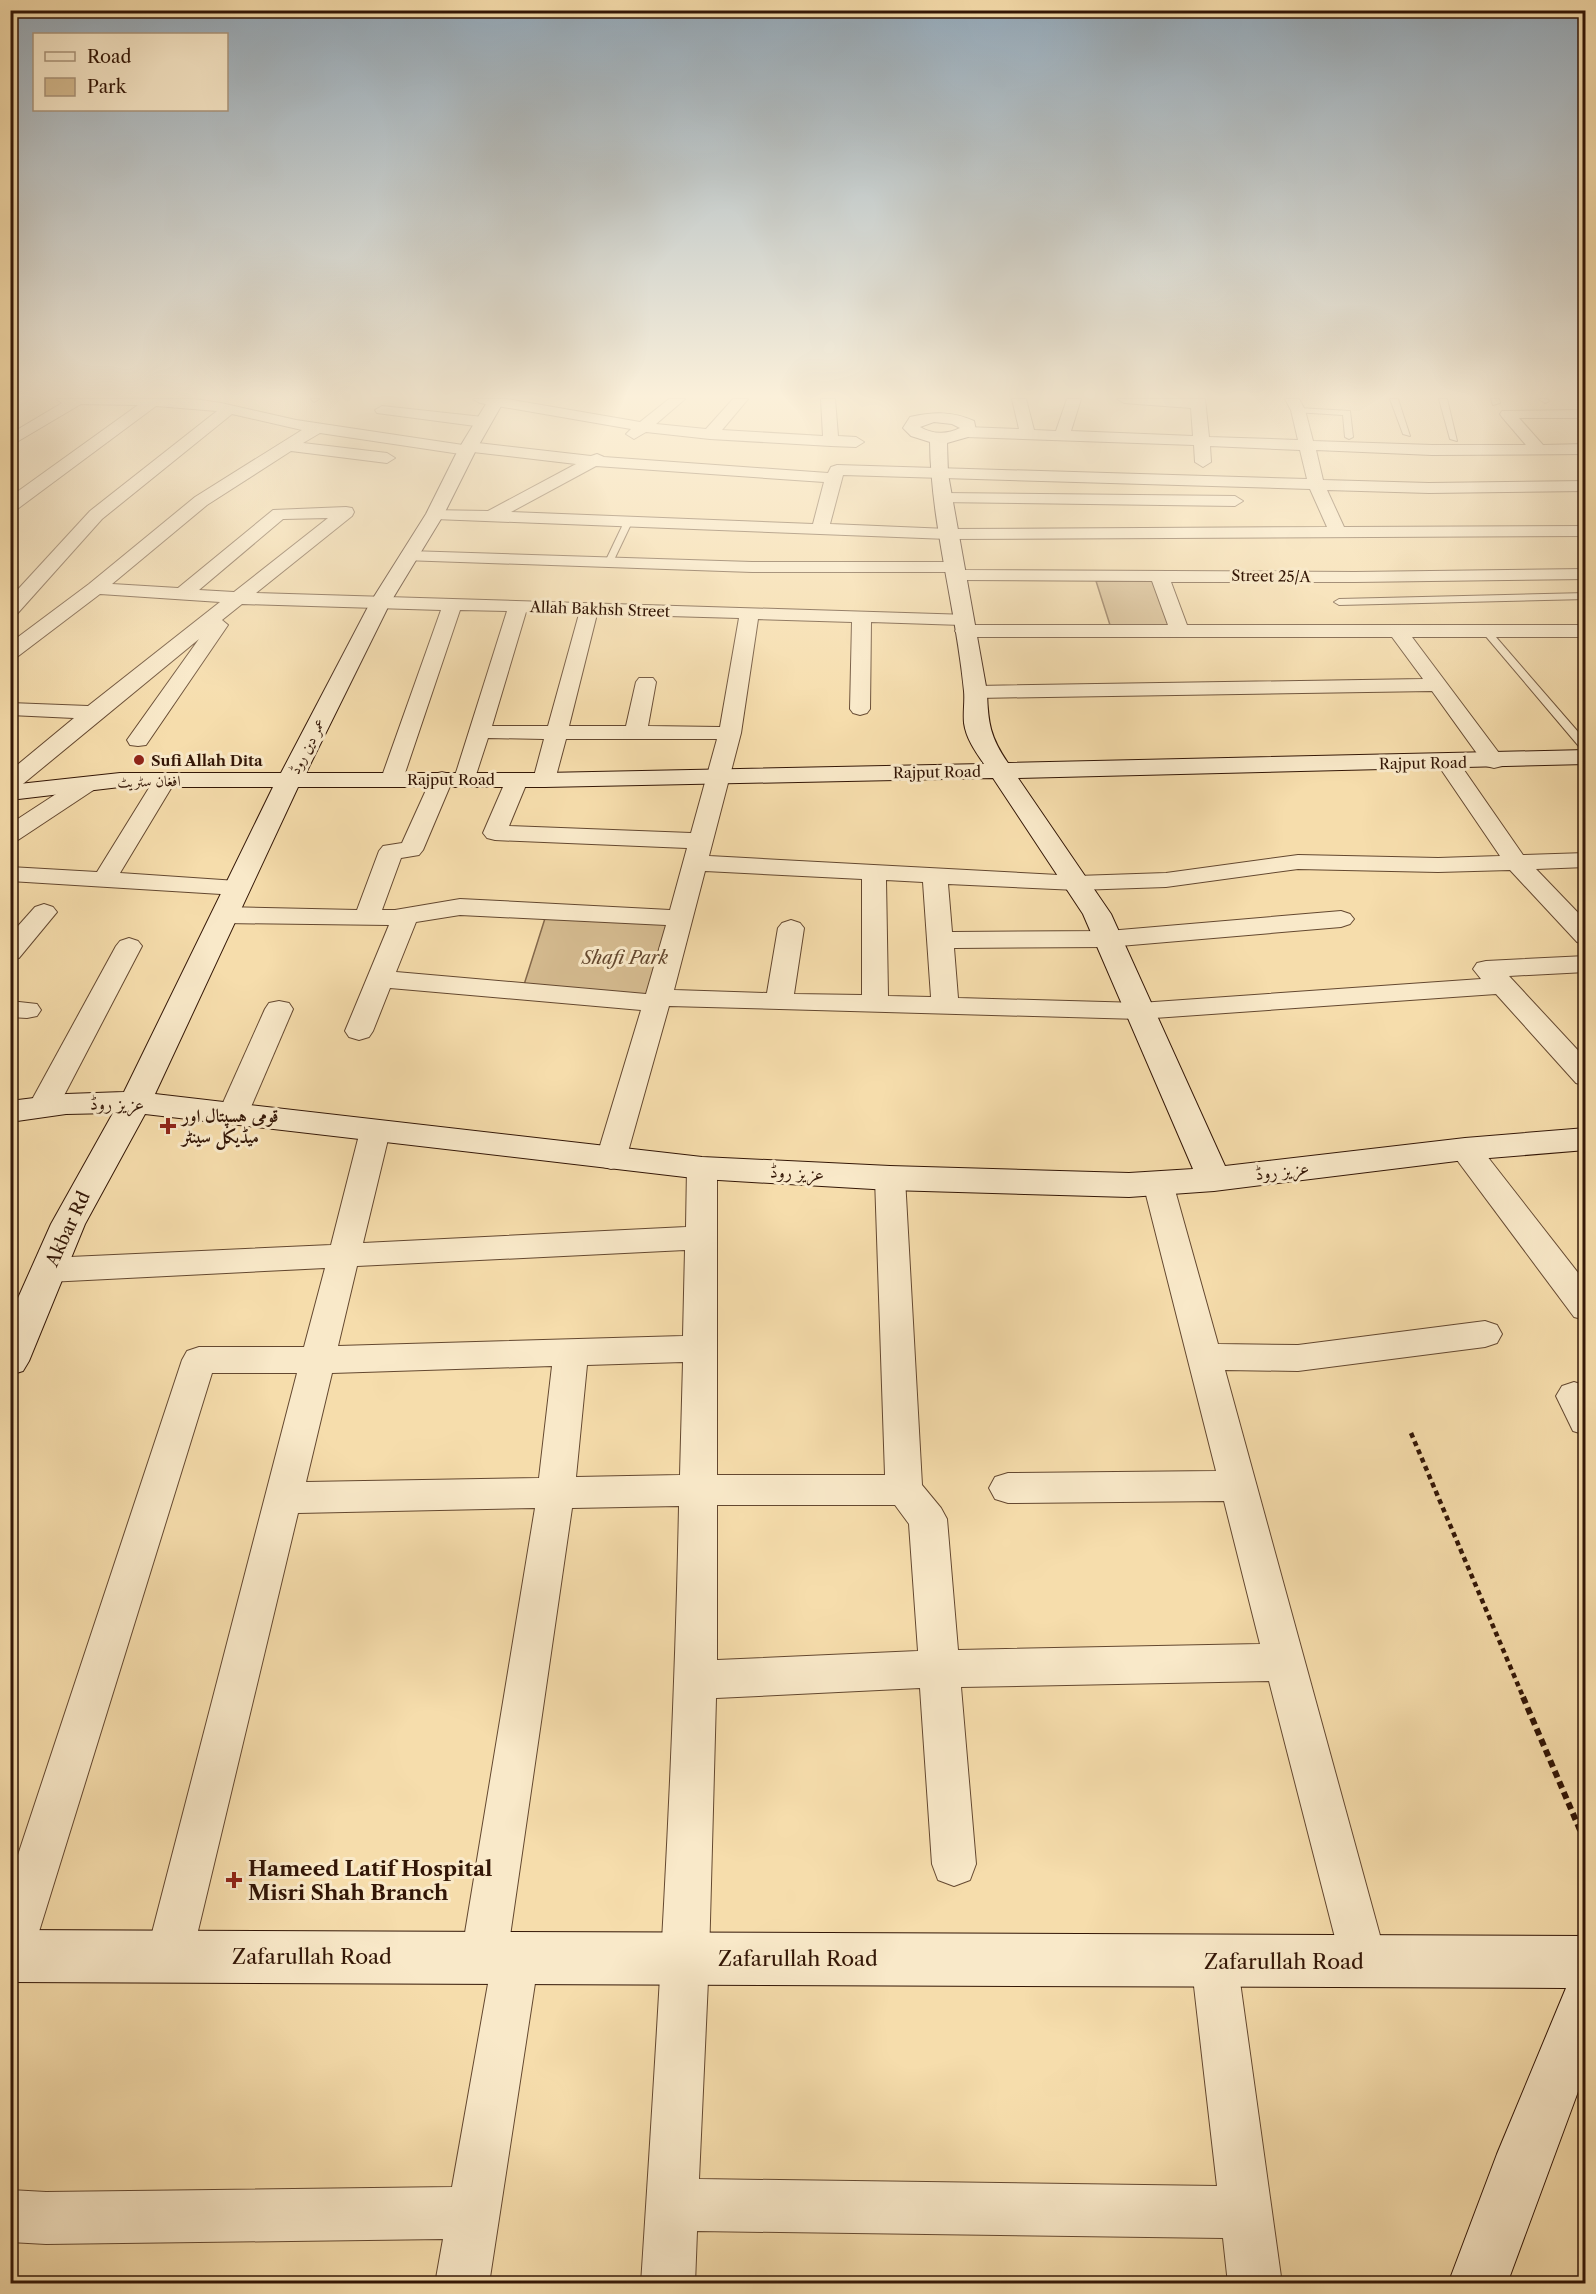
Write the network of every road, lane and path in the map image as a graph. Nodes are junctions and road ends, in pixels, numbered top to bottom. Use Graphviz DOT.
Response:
graph roads {
  1 [pos="107,506"];
  2 [pos="195,506"];
  3 [pos="439,506"];
  4 [pos="508,506"];
  5 [pos="826,506"];
  6 [pos="941,506"];
  7 [pos="1320,506"];
  8 [pos="435,514"];
  9 [pos="491,515"];
  10 [pos="629,520"];
  11 [pos="820,528"];
  12 [pos="1337,531"];
  13 [pos="1586,531"];
  14 [pos="948,534"];
  15 [pos="409,556"];
  16 [pos="609,562"];
  17 [pos="955,571"];
  18 [pos="1586,574"];
  19 [pos="1159,575"];
  20 [pos="96,588"];
  21 [pos="182,594"];
  22 [pos="1586,596"];
  23 [pos="237,598"];
  24 [pos="1339,602"];
  25 [pos="380,603"];
  26 [pos="453,603"];
  27 [pos="519,605"];
  28 [pos="10,610"];
  29 [pos="589,610"];
  30 [pos="749,614"];
  31 [pos="862,616"];
  32 [pos="964,625"];
  33 [pos="1180,631"];
  34 [pos="1398,631"];
  35 [pos="1486,631"];
  36 [pos="1578,631"];
  37 [pos="1586,647"];
  38 [pos="10,653"];
  39 [pos="646,682"];
  40 [pos="1440,685"];
  41 [pos="976,692"];
  42 [pos="10,709"];
  43 [pos="860,709"];
  44 [pos="93,713"];
  45 [pos="479,732"];
  46 [pos="636,732"];
  47 [pos="730,733"];
  48 [pos="555,734"];
  49 [pos="138,740"];
  50 [pos="1586,748"];
  51 [pos="1586,758"];
  52 [pos="1494,761"];
  53 [pos="1448,762"];
  54 [pos="1000,772"];
  55 [pos="718,775"];
  56 [pos="392,779"];
  57 [pos="453,779"];
  58 [pos="165,780"];
  59 [pos="517,780"];
  60 [pos="544,780"];
  61 [pos="289,781"];
  62 [pos="10,783"];
  63 [pos="87,784"];
  64 [pos="10,793"];
  65 [pos="10,835"];
  66 [pos="699,852"];
  67 [pos="1586,860"];
  68 [pos="1516,862"];
  69 [pos="874,872"];
  70 [pos="10,874"];
  71 [pos="934,875"];
  72 [pos="105,878"];
  73 [pos="1077,883"];
  74 [pos="237,888"];
  75 [pos="44,912"];
  76 [pos="224,915"];
  77 [pos="406,916"];
  78 [pos="368,917"];
  79 [pos="681,918"];
  80 [pos="1341,919"];
  81 [pos="791,928"];
  82 [pos="1586,937"];
  83 [pos="1108,939"];
  84 [pos="940,940"];
  85 [pos="129,946"];
  86 [pos="10,952"];
  87 [pos="1586,964"];
  88 [pos="380,979"];
  89 [pos="1503,985"];
  90 [pos="657,1000"];
  91 [pos="779,1001"];
  92 [pos="875,1003"];
  93 [pos="945,1005"];
  94 [pos="279,1009"];
  95 [pos="1140,1011"];
  96 [pos="359,1031"];
  97 [pos="1586,1077"];
  98 [pos="135,1102"];
  99 [pos="43,1107"];
  100 [pos="10,1112"];
  101 [pos="233,1114"];
  102 [pos="375,1131"];
  103 [pos="1585,1140"];
  104 [pos="1465,1149"];
  105 [pos="611,1159"];
  106 [pos="702,1168"];
  107 [pos="890,1178"];
  108 [pos="1214,1179"];
  109 [pos="1158,1183"];
  110 [pos="700,1238"];
  111 [pos="343,1257"];
  112 [pos="48,1270"];
  113 [pos="1586,1308"];
  114 [pos="1485,1334"];
  115 [pos="700,1348"];
  116 [pos="571,1352"];
  117 [pos="1204,1357"];
  118 [pos="317,1360"];
  119 [pos="10,1361"];
  120 [pos="1411,1433"];
  121 [pos="1238,1486"];
  122 [pos="1008,1488"];
  123 [pos="697,1490"];
  124 [pos="904,1490"];
  125 [pos="556,1493"];
  126 [pos="283,1498"];
  127 [pos="1284,1662"];
  128 [pos="937,1669"];
  129 [pos="696,1680"];
  130 [pos="1586,1844"];
  131 [pos="954,1864"];
  132 [pos="10,1951"];
  133 [pos="10,1956"];
  134 [pos="169,1956"];
  135 [pos="500,1957"];
  136 [pos="686,1958"];
  137 [pos="1214,1960"];
  138 [pos="1364,1961"];
  139 [pos="1586,1962"];
  140 [pos="1586,2002"];
  141 [pos="673,2205"];
  142 [pos="474,2212"];
  143 [pos="1246,2212"];
  144 [pos="10,2216"];
  145 [pos="462,2283"];
  146 [pos="668,2283"];
  147 [pos="1255,2283"];
  148 [pos="1477,2283"];
  1 -- 28 [label="street"];
  2 -- 20 [label="street"];
  3 -- 8 [label="street, عمر دین روڈ"];
  4 -- 9 [label="street"];
  5 -- 11 [label="street"];
  6 -- 14 [label="street"];
  7 -- 12 [label="street"];
  8 -- 9 [label="street"];
  8 -- 15 [label="street, عمر دین روڈ"];
  9 -- 10 [label="street"];
  10 -- 11 [label="street"];
  10 -- 16 [label="lane"];
  11 -- 14 [label="street"];
  12 -- 13 [label="street"];
  12 -- 14 [label="street"];
  14 -- 17 [label="street"];
  15 -- 16 [label="street, Street 25/A"];
  15 -- 25 [label="street, عمر دین روڈ"];
  16 -- 17 [label="street, Street 25/A"];
  17 -- 19 [label="street, Street 25/A"];
  17 -- 32 [label="street"];
  18 -- 19 [label="street, Street 25/A"];
  19 -- 33 [label="street"];
  20 -- 21 [label="street, Allah Bakhsh Street"];
  20 -- 38 [label="street"];
  21 -- 23 [label="street, Allah Bakhsh Street"];
  21 -- 23 [label="street"];
  22 -- 24 [label="lane"];
  23 -- 25 [label="street, Allah Bakhsh Street"];
  23 -- 44 [label="street"];
  23 -- 49 [label="street"];
  25 -- 26 [label="street, Allah Bakhsh Street"];
  25 -- 61 [label="street, عمر دین روڈ"];
  26 -- 27 [label="street, Allah Bakhsh Street"];
  26 -- 56 [label="street"];
  27 -- 29 [label="street, Allah Bakhsh Street"];
  27 -- 45 [label="street"];
  29 -- 30 [label="street, Allah Bakhsh Street"];
  29 -- 48 [label="street"];
  30 -- 31 [label="street, Allah Bakhsh Street"];
  30 -- 47 [label="street"];
  31 -- 32 [label="street, Allah Bakhsh Street"];
  31 -- 43 [label="street"];
  32 -- 33 [label="street, Allah Bakhsh Street"];
  32 -- 41 [label="street"];
  33 -- 34 [label="street, Allah Bakhsh Street"];
  34 -- 35 [label="street, Allah Bakhsh Street"];
  34 -- 40 [label="street"];
  35 -- 36 [label="street, Allah Bakhsh Street"];
  35 -- 50 [label="lane"];
  36 -- 37 [label="street"];
  39 -- 46 [label="street"];
  40 -- 41 [label="street"];
  40 -- 52 [label="street"];
  41 -- 54 [label="street"];
  42 -- 44 [label="street"];
  44 -- 62 [label="street"];
  45 -- 48 [label="street"];
  45 -- 57 [label="street"];
  46 -- 47 [label="street"];
  46 -- 48 [label="street"];
  47 -- 55 [label="street"];
  48 -- 60 [label="street"];
  51 -- 52 [label="street, Rajput Road"];
  52 -- 53 [label="street, Rajput Road"];
  53 -- 54 [label="street, Rajput Road"];
  53 -- 68 [label="street"];
  54 -- 55 [label="street, Rajput Road"];
  54 -- 73 [label="street"];
  55 -- 60 [label="street, Rajput Road"];
  55 -- 66 [label="street"];
  56 -- 57 [label="street, Rajput Road"];
  56 -- 61 [label="street, Rajput Road"];
  57 -- 59 [label="street, Rajput Road"];
  57 -- 78 [label="street"];
  58 -- 61 [label="street, افغان سٹریٹ"];
  58 -- 63 [label="street, افغان سٹریٹ"];
  58 -- 72 [label="street"];
  59 -- 60 [label="street, Rajput Road"];
  59 -- 66 [label="street"];
  61 -- 74 [label="street, عمر دین روڈ"];
  63 -- 64 [label="street, افغان سٹریٹ"];
  63 -- 65 [label="street"];
  66 -- 69 [label="street"];
  66 -- 79 [label="street"];
  67 -- 68 [label="street"];
  68 -- 73 [label="street"];
  68 -- 82 [label="street"];
  69 -- 71 [label="street"];
  69 -- 92 [label="street"];
  70 -- 72 [label="street"];
  71 -- 73 [label="street"];
  71 -- 84 [label="street"];
  72 -- 74 [label="street"];
  73 -- 83 [label="street"];
  74 -- 76 [label="street, عمر دین روڈ"];
  75 -- 86 [label="street"];
  76 -- 78 [label="street"];
  76 -- 98 [label="street, عمر دین روڈ"];
  77 -- 78 [label="street"];
  77 -- 79 [label="street"];
  77 -- 88 [label="street"];
  79 -- 90 [label="street"];
  80 -- 83 [label="street"];
  81 -- 91 [label="street"];
  83 -- 84 [label="street"];
  83 -- 95 [label="street"];
  84 -- 93 [label="street"];
  85 -- 99 [label="street"];
  87 -- 89 [label="street"];
  88 -- 90 [label="street"];
  88 -- 96 [label="street"];
  89 -- 95 [label="street"];
  89 -- 97 [label="street"];
  90 -- 91 [label="street"];
  90 -- 105 [label="street"];
  91 -- 92 [label="street"];
  92 -- 93 [label="street"];
  93 -- 95 [label="street"];
  94 -- 101 [label="street"];
  95 -- 108 [label="street"];
  98 -- 99 [label="street, عزیز روڈ"];
  98 -- 101 [label="street, عزیز روڈ"];
  98 -- 112 [label="street, Akbar Rd"];
  99 -- 100 [label="street, عزیز روڈ"];
  101 -- 102 [label="street, عزیز روڈ"];
  102 -- 105 [label="street, عزیز روڈ"];
  102 -- 111 [label="street"];
  103 -- 104 [label="street, عزیز روڈ"];
  104 -- 108 [label="street, عزیز روڈ"];
  104 -- 113 [label="street"];
  105 -- 106 [label="street, عزیز روڈ"];
  106 -- 107 [label="street, عزیز روڈ"];
  106 -- 110 [label="street"];
  107 -- 109 [label="street, عزیز روڈ"];
  107 -- 124 [label="street"];
  108 -- 109 [label="street, عزیز روڈ"];
  109 -- 117 [label="street"];
  110 -- 111 [label="street"];
  110 -- 115 [label="street"];
  111 -- 112 [label="street"];
  111 -- 118 [label="street"];
  112 -- 119 [label="street, Akbar Rd"];
  114 -- 117 [label="street"];
  115 -- 116 [label="street"];
  115 -- 123 [label="street"];
  116 -- 118 [label="street"];
  116 -- 125 [label="street"];
  117 -- 121 [label="street"];
  118 -- 126 [label="street"];
  118 -- 132 [label="street"];
  120 -- 130 [label="path"];
  121 -- 122 [label="street"];
  121 -- 127 [label="street"];
  123 -- 124 [label="street"];
  123 -- 125 [label="street"];
  123 -- 129 [label="street"];
  124 -- 128 [label="street"];
  125 -- 126 [label="street"];
  125 -- 135 [label="street"];
  126 -- 134 [label="street"];
  127 -- 128 [label="street"];
  127 -- 138 [label="street"];
  128 -- 129 [label="street"];
  128 -- 131 [label="street"];
  129 -- 136 [label="street"];
  133 -- 134 [label="street, Zafarullah Road"];
  134 -- 135 [label="street, Zafarullah Road"];
  135 -- 136 [label="street, Zafarullah Road"];
  135 -- 142 [label="street"];
  136 -- 137 [label="street, Zafarullah Road"];
  136 -- 141 [label="street"];
  137 -- 138 [label="street, Zafarullah Road"];
  137 -- 143 [label="street"];
  138 -- 139 [label="street, Zafarullah Road"];
  140 -- 148 [label="street"];
  141 -- 143 [label="street"];
  141 -- 146 [label="street"];
  142 -- 144 [label="street"];
  142 -- 145 [label="street"];
  143 -- 147 [label="street"];
}
